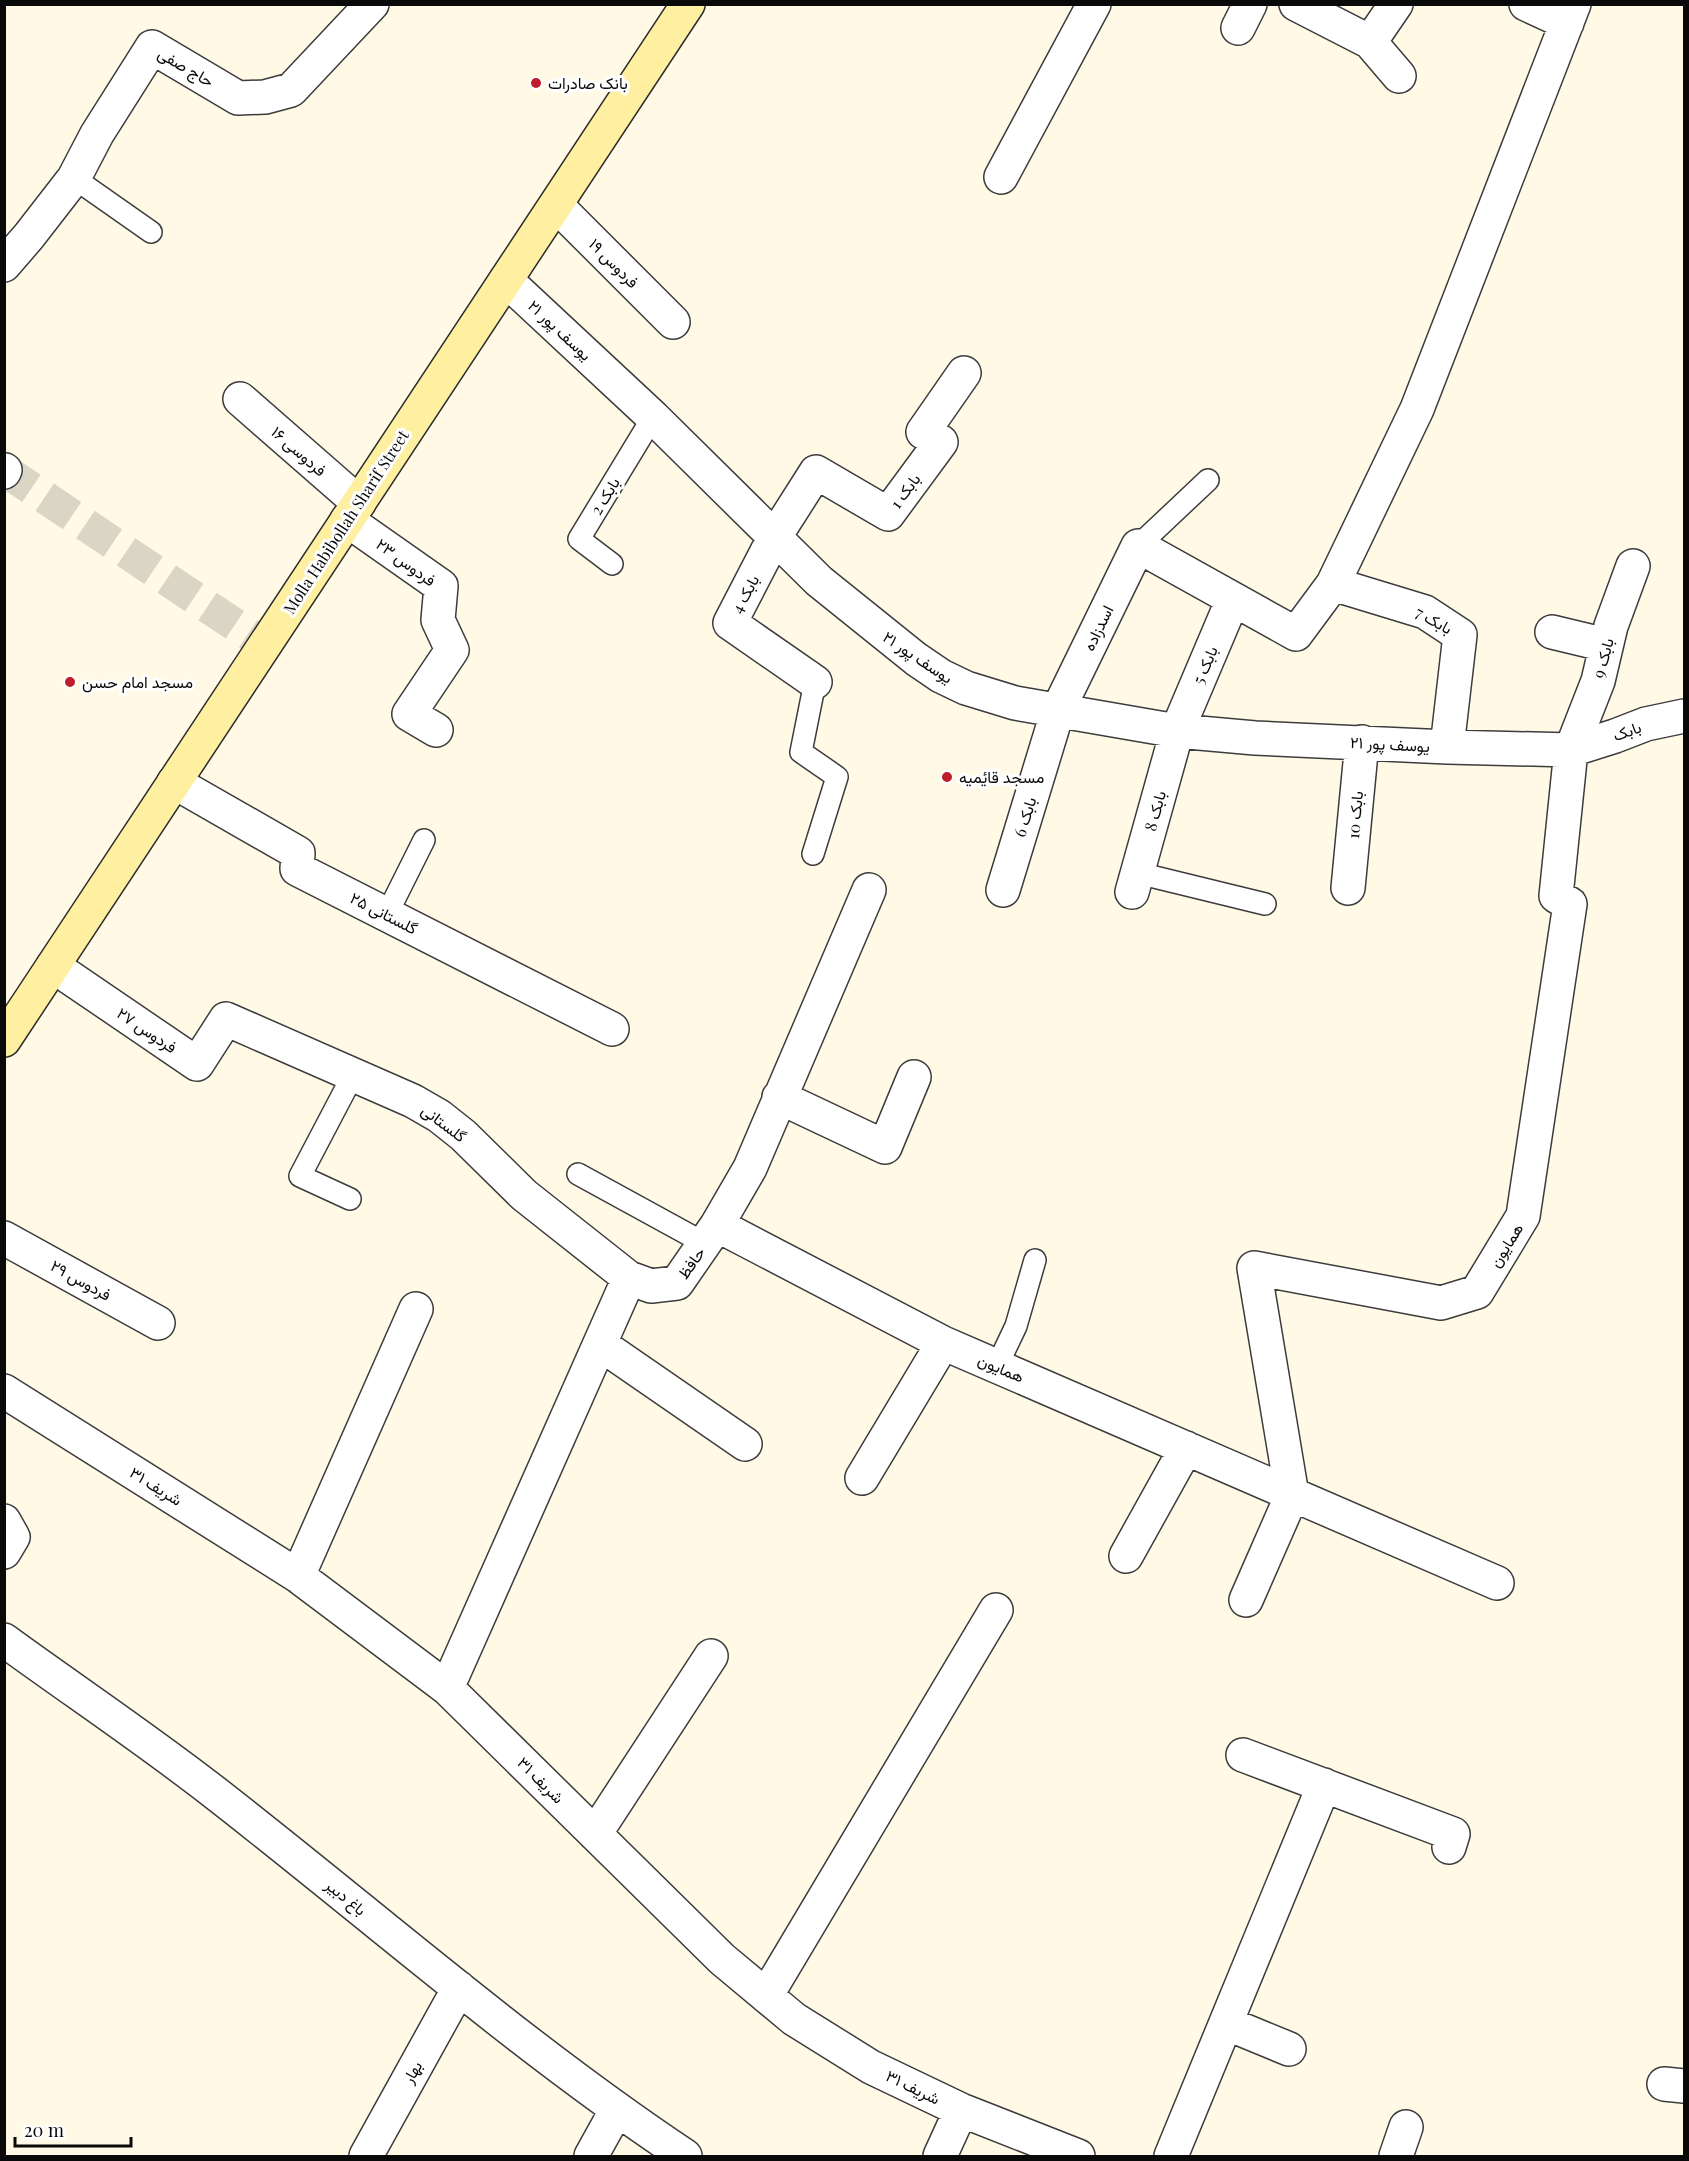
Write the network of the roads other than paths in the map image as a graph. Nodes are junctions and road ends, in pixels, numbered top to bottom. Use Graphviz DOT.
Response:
graph roads {
  1 [pos="372,4"];
  2 [pos="688,4"];
  3 [pos="1094,4"];
  4 [pos="1296,4"];
  5 [pos="1396,4"];
  6 [pos="1526,4"];
  7 [pos="1570,14"];
  8 [pos="1370,42"];
  9 [pos="1399,76"];
  10 [pos="1001,177"];
  11 [pos="74,178"];
  12 [pos="556,205"];
  13 [pos="151,232"];
  14 [pos="4,265"];
  15 [pos="506,280"];
  16 [pos="673,322"];
  17 [pos="964,373"];
  18 [pos="240,399"];
  19 [pos="652,417"];
  20 [pos="1208,480"];
  21 [pos="353,512"];
  22 [pos="774,538"];
  23 [pos="1138,546"];
  24 [pos="612,564"];
  25 [pos="1633,566"];
  26 [pos="1333,584"];
  27 [pos="1233,599"];
  28 [pos="1552,632"];
  29 [pos="1606,645"];
  30 [pos="815,682"];
  31 [pos="1058,710"];
  32 [pos="1684,716"];
  33 [pos="435,730"];
  34 [pos="1177,731"];
  35 [pos="1362,742"];
  36 [pos="1447,747"];
  37 [pos="1571,750"];
  38 [pos="174,782"];
  39 [pos="424,840"];
  40 [pos="813,854"];
  41 [pos="1135,883"];
  42 [pos="1348,888"];
  43 [pos="869,890"];
  44 [pos="1003,890"];
  45 [pos="1265,904"];
  46 [pos="387,914"];
  47 [pos="53,966"];
  48 [pos="226,1019"];
  49 [pos="612,1029"];
  50 [pos="4,1040"];
  51 [pos="353,1075"];
  52 [pos="914,1077"];
  53 [pos="779,1097"];
  54 [pos="578,1174"];
  55 [pos="350,1199"];
  56 [pos="711,1234"];
  57 [pos="4,1238"];
  58 [pos="1035,1260"];
  59 [pos="630,1278"];
  60 [pos="416,1309"];
  61 [pos="158,1323"];
  62 [pos="943,1343"];
  63 [pos="600,1344"];
  64 [pos="997,1366"];
  65 [pos="4,1391"];
  66 [pos="745,1444"];
  67 [pos="1186,1449"];
  68 [pos="862,1478"];
  69 [pos="1292,1495"];
  70 [pos="4,1521"];
  71 [pos="4,1552"];
  72 [pos="1126,1556"];
  73 [pos="298,1576"];
  74 [pos="1497,1583"];
  75 [pos="1246,1600"];
  76 [pos="996,1610"];
  77 [pos="4,1640"];
  78 [pos="711,1656"];
  79 [pos="447,1688"];
  80 [pos="1243,1755"];
  81 [pos="1324,1785"];
  82 [pos="595,1834"];
  83 [pos="1449,1847"];
  84 [pos="459,1988"];
  85 [pos="766,1996"];
  86 [pos="1226,2023"];
  87 [pos="1289,2049"];
  88 [pos="961,2110"];
  89 [pos="616,2111"];
  90 [pos="366,2157"];
  91 [pos="591,2157"];
  92 [pos="685,2157"];
  93 [pos="940,2157"];
  94 [pos="1078,2157"];
  95 [pos="1171,2157"];
  1 -- 11 [label="street, حاج صفی"];
  2 -- 12 [label="main road, Molla Habibollah Sharif Street"];
  3 -- 10 [label="street"];
  4 -- 8 [label="street"];
  5 -- 8 [label="street"];
  6 -- 7 [label="street"];
  7 -- 26 [label="street"];
  8 -- 9 [label="street"];
  11 -- 13 [label="lane"];
  11 -- 14 [label="street, حاج صفی"];
  12 -- 15 [label="main road, Molla Habibollah Sharif Street"];
  12 -- 16 [label="street, فردوس ۱۹"];
  15 -- 19 [label="street, یوسف پور ۲۱"];
  15 -- 21 [label="main road, Molla Habibollah Sharif Street"];
  17 -- 22 [label="street, بابک 1"];
  18 -- 21 [label="street, فردوسی ۱۶"];
  19 -- 22 [label="street, یوسف پور ۲۱"];
  19 -- 24 [label="lane, بابک 2"];
  20 -- 23 [label="lane"];
  21 -- 33 [label="street, فردوس ۲۳"];
  21 -- 38 [label="main road, Molla Habibollah Sharif Street"];
  22 -- 30 [label="street, بابک 4"];
  22 -- 31 [label="street, یوسف پور ۲۱"];
  23 -- 27 [label="street"];
  23 -- 31 [label="street, اسدزاده"];
  25 -- 29 [label="street, بابک 9"];
  26 -- 27 [label="street"];
  26 -- 36 [label="street, بابک 7"];
  27 -- 34 [label="street, بابک 5"];
  28 -- 29 [label="street"];
  29 -- 37 [label="street, بابک 9"];
  30 -- 40 [label="lane"];
  31 -- 34 [label="street, یوسف پور ۲۱"];
  31 -- 44 [label="street, بابک 6"];
  32 -- 37 [label="street, بابک"];
  34 -- 35 [label="street, یوسف پور ۲۱"];
  34 -- 41 [label="street, بابک 8"];
  35 -- 36 [label="street, یوسف پور ۲۱"];
  35 -- 42 [label="street, بابک 10"];
  36 -- 37 [label="street, یوسف پور ۲۱"];
  37 -- 69 [label="street, همایون"];
  38 -- 46 [label="street, گلستانی ۲۵"];
  38 -- 47 [label="main road, Molla Habibollah Sharif Street"];
  39 -- 46 [label="lane"];
  41 -- 45 [label="lane"];
  43 -- 53 [label="street, حافظ"];
  46 -- 49 [label="street, گلستانی ۲۵"];
  47 -- 48 [label="street, فردوس ۲۷"];
  47 -- 50 [label="main road, Molla Habibollah Sharif Street"];
  48 -- 51 [label="street, گلستانی"];
  51 -- 55 [label="lane"];
  51 -- 59 [label="street, گلستانی"];
  52 -- 53 [label="street"];
  53 -- 56 [label="street, حافظ"];
  54 -- 56 [label="lane"];
  56 -- 59 [label="street, حافظ"];
  56 -- 62 [label="street, همایون"];
  57 -- 61 [label="street, فردوس ۲۹"];
  58 -- 64 [label="lane"];
  59 -- 63 [label="street"];
  60 -- 73 [label="street"];
  62 -- 64 [label="street, همایون"];
  62 -- 68 [label="street"];
  63 -- 66 [label="street"];
  63 -- 79 [label="street"];
  64 -- 67 [label="street, همایون"];
  65 -- 73 [label="street, شریف ۳۱"];
  67 -- 69 [label="street, همایون"];
  67 -- 72 [label="street"];
  69 -- 74 [label="street, همایون"];
  69 -- 75 [label="street"];
  70 -- 71 [label="street"];
  73 -- 79 [label="street, شریف ۳۱"];
  76 -- 85 [label="street"];
  77 -- 84 [label="street, باغ دبیر"];
  78 -- 82 [label="street"];
  79 -- 82 [label="street, شریف ۳۱"];
  80 -- 81 [label="street"];
  81 -- 83 [label="street"];
  81 -- 86 [label="street"];
  82 -- 85 [label="street, شریف ۳۱"];
  84 -- 89 [label="street, باغ دبیر"];
  84 -- 90 [label="street, بهار"];
  85 -- 88 [label="street, شریف ۳۱"];
  86 -- 87 [label="street"];
  86 -- 95 [label="street"];
  88 -- 93 [label="street"];
  88 -- 94 [label="street, شریف ۳۱"];
  89 -- 91 [label="street"];
  89 -- 92 [label="street, باغ دبیر"];
}
